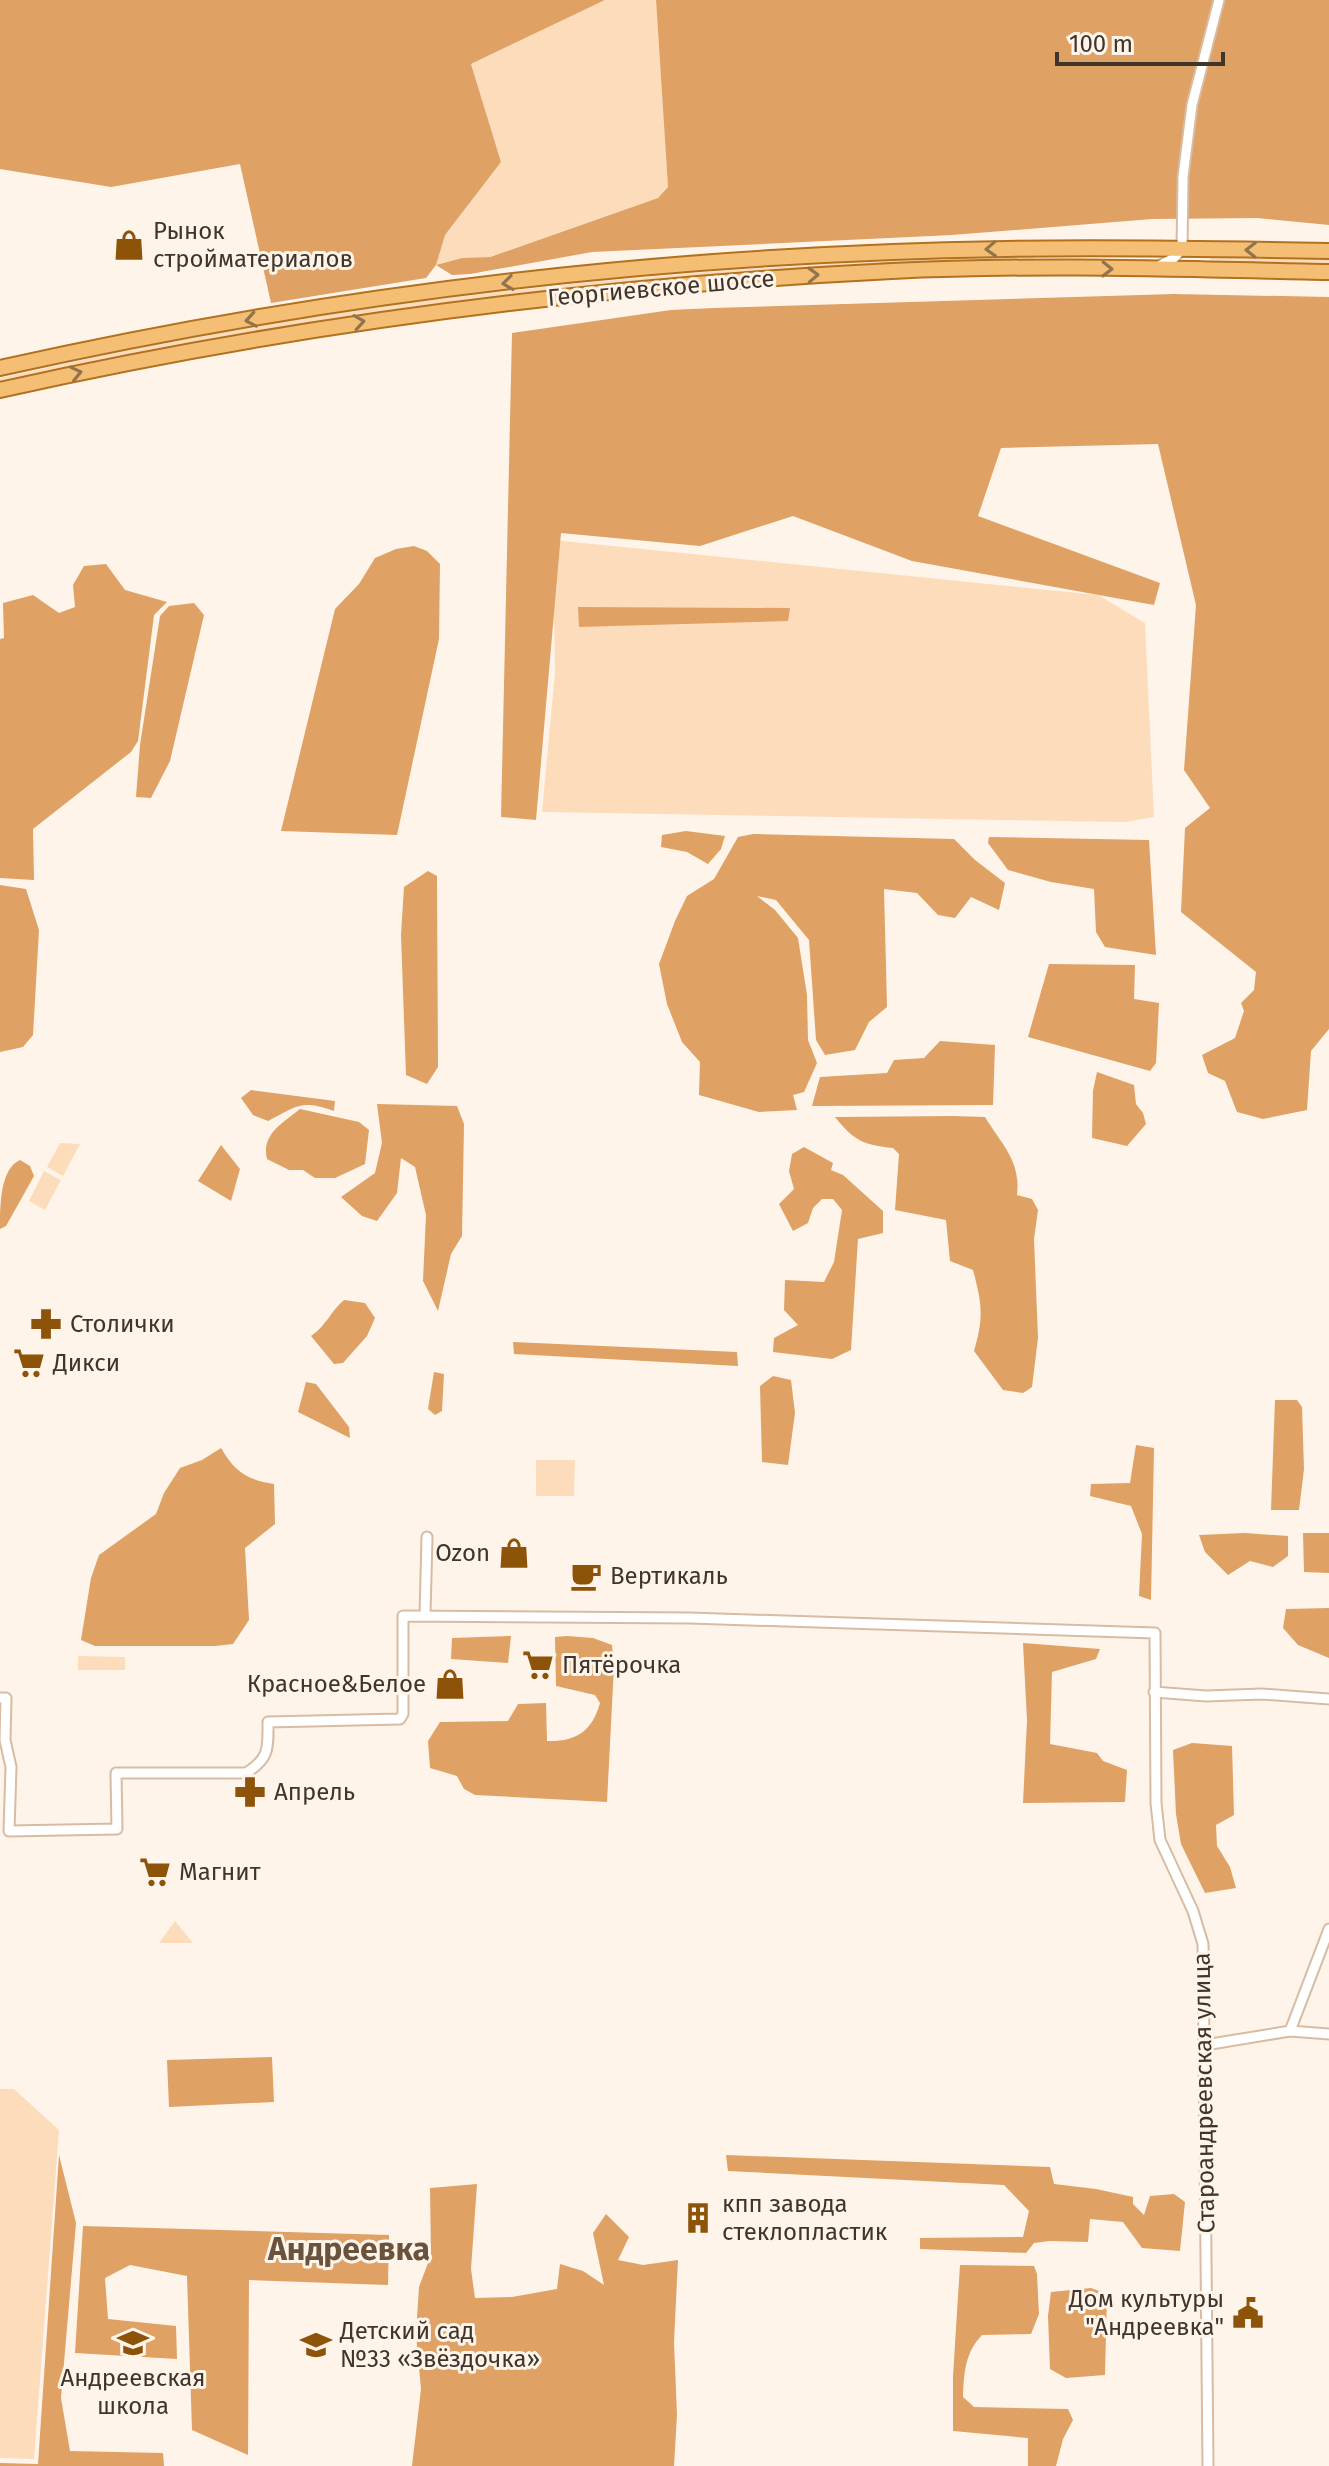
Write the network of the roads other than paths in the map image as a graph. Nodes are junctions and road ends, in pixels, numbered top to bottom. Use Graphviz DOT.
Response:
graph roads {
  1 [pos="1219,0"];
  2 [pos="1182,249"];
  3 [pos="1329,251"];
  4 [pos="1152,269"];
  5 [pos="1329,272"];
  6 [pos="0,368"];
  7 [pos="0,390"];
  8 [pos="427,1537"];
  9 [pos="425,1615"];
  10 [pos="1154,1692"];
  11 [pos="3,1698"];
  12 [pos="1329,1699"];
  13 [pos="2,1740"];
  14 [pos="1329,1929"];
  15 [pos="1290,2031"];
  16 [pos="1329,2034"];
  17 [pos="1205,2045"];
  18 [pos="1208,2466"];
  1 -- 2 [label="street"];
  3 -- 2 [label="main road, Георгиевское шоссе, one-way"];
  2 -- 4 [label="street"];
  2 -- 6 [label="main road, Георгиевское шоссе, one-way"];
  4 -- 5 [label="main road, Георгиевское шоссе"];
  7 -- 4 [label="main road, Георгиевское шоссе, one-way"];
  8 -- 9 [label="street"];
  9 -- 10 [label="street, Староандреевская улица"];
  9 -- 13 [label="street"];
  10 -- 12 [label="street"];
  10 -- 17 [label="street, Староандреевская улица"];
  11 -- 13 [label="street"];
  14 -- 15 [label="street"];
  15 -- 16 [label="street"];
  15 -- 17 [label="street"];
  17 -- 18 [label="street, Староандреевская улица"];
}
